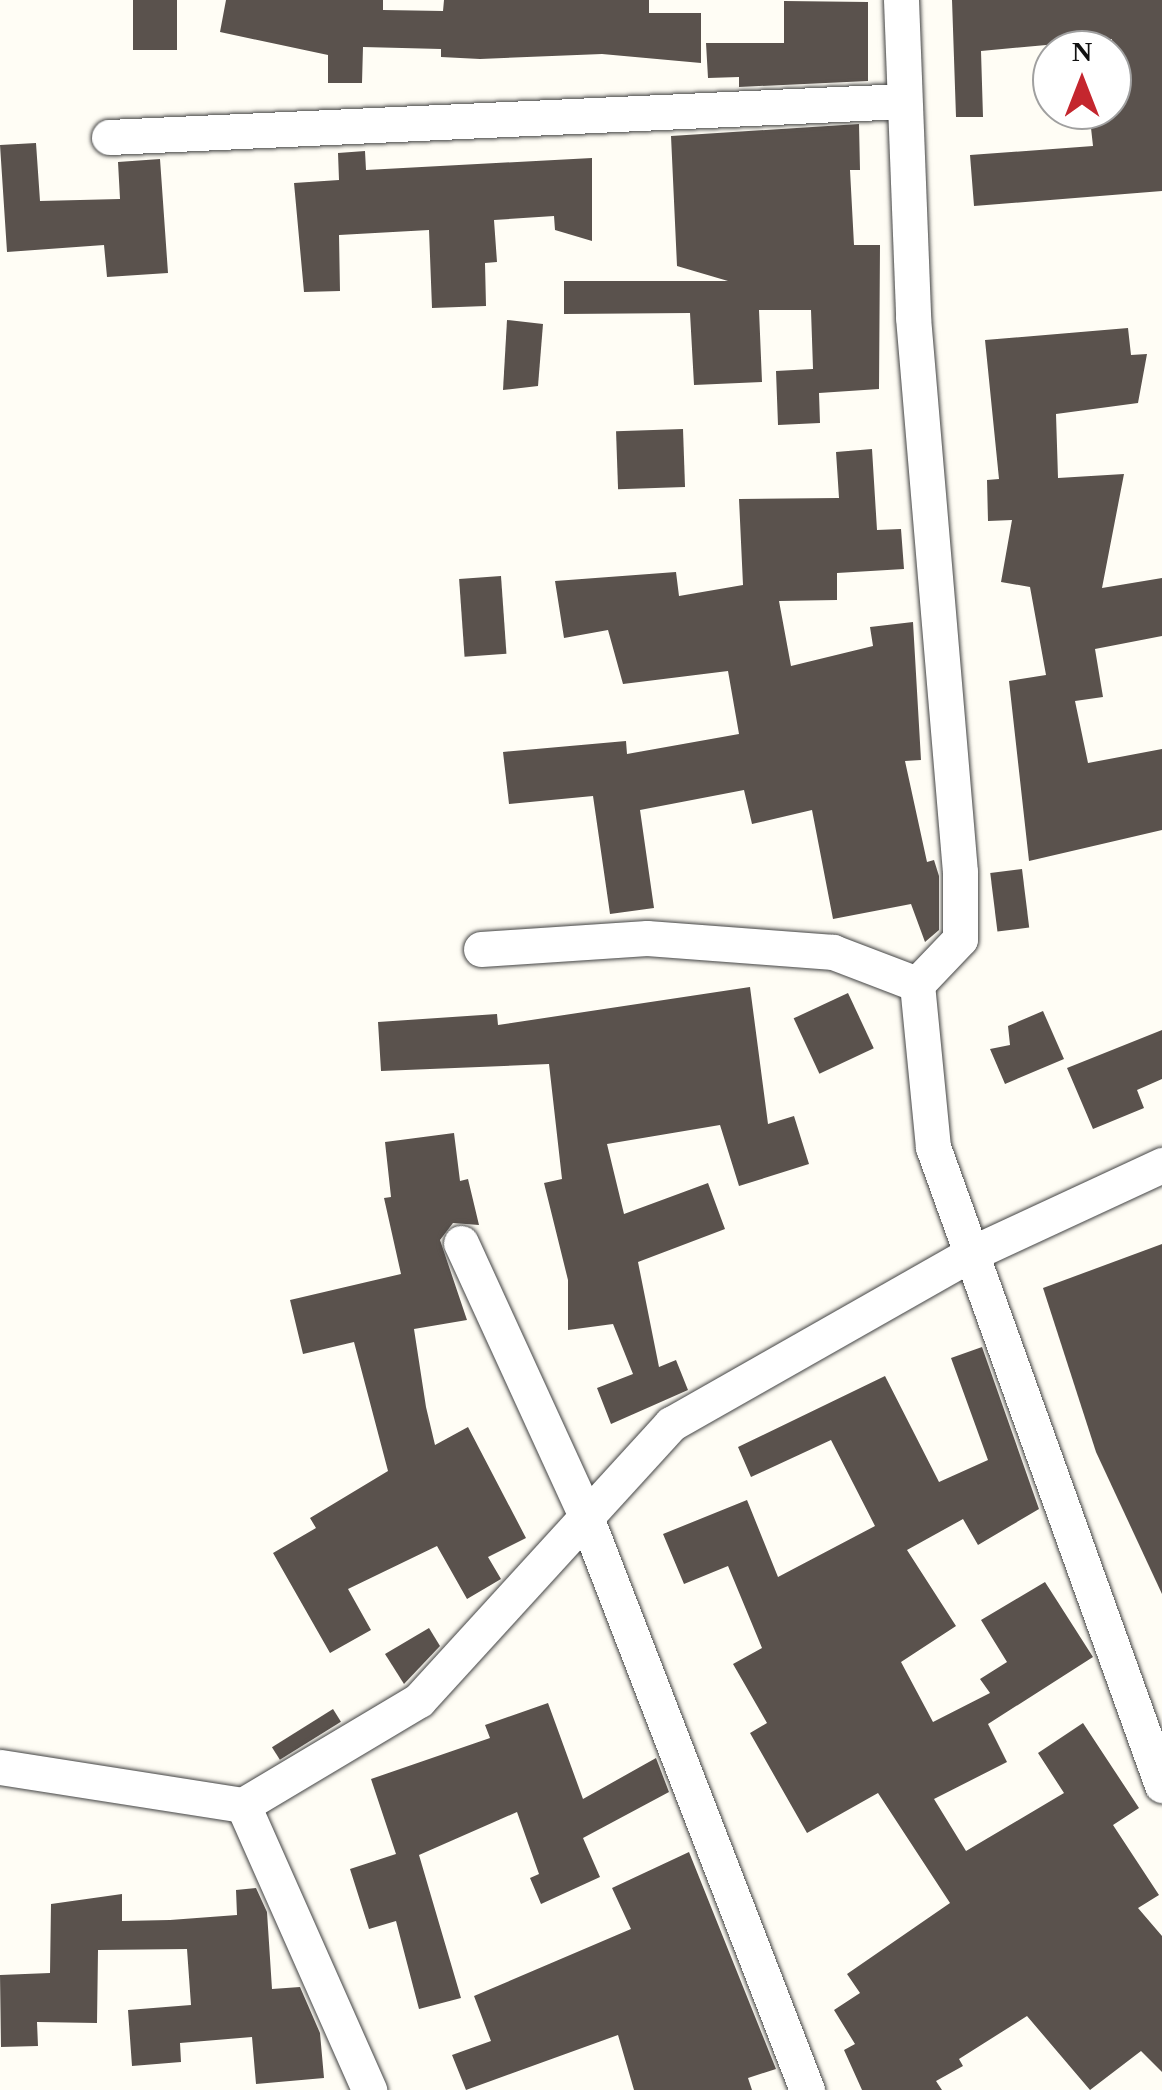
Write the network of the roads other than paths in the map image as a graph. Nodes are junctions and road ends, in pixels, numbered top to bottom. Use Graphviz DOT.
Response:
graph roads {
  1 [pos="901,0"];
  2 [pos="904,101"];
  3 [pos="109,137"];
  4 [pos="481,949"];
  5 [pos="917,984"];
  6 [pos="1162,1165"];
  7 [pos="461,1243"];
  8 [pos="968,1255"];
  9 [pos="584,1512"];
  10 [pos="0,1768"];
  11 [pos="1162,1785"];
  12 [pos="243,1806"];
  13 [pos="369,2090"];
  14 [pos="807,2090"];
  1 -- 2 [label="street"];
  2 -- 3 [label="street"];
  2 -- 5 [label="street"];
  4 -- 5 [label="street"];
  5 -- 8 [label="street"];
  6 -- 8 [label="street"];
  7 -- 9 [label="street"];
  8 -- 9 [label="street"];
  8 -- 11 [label="street"];
  9 -- 12 [label="street"];
  9 -- 14 [label="street"];
  10 -- 12 [label="street"];
  12 -- 13 [label="street"];
}
